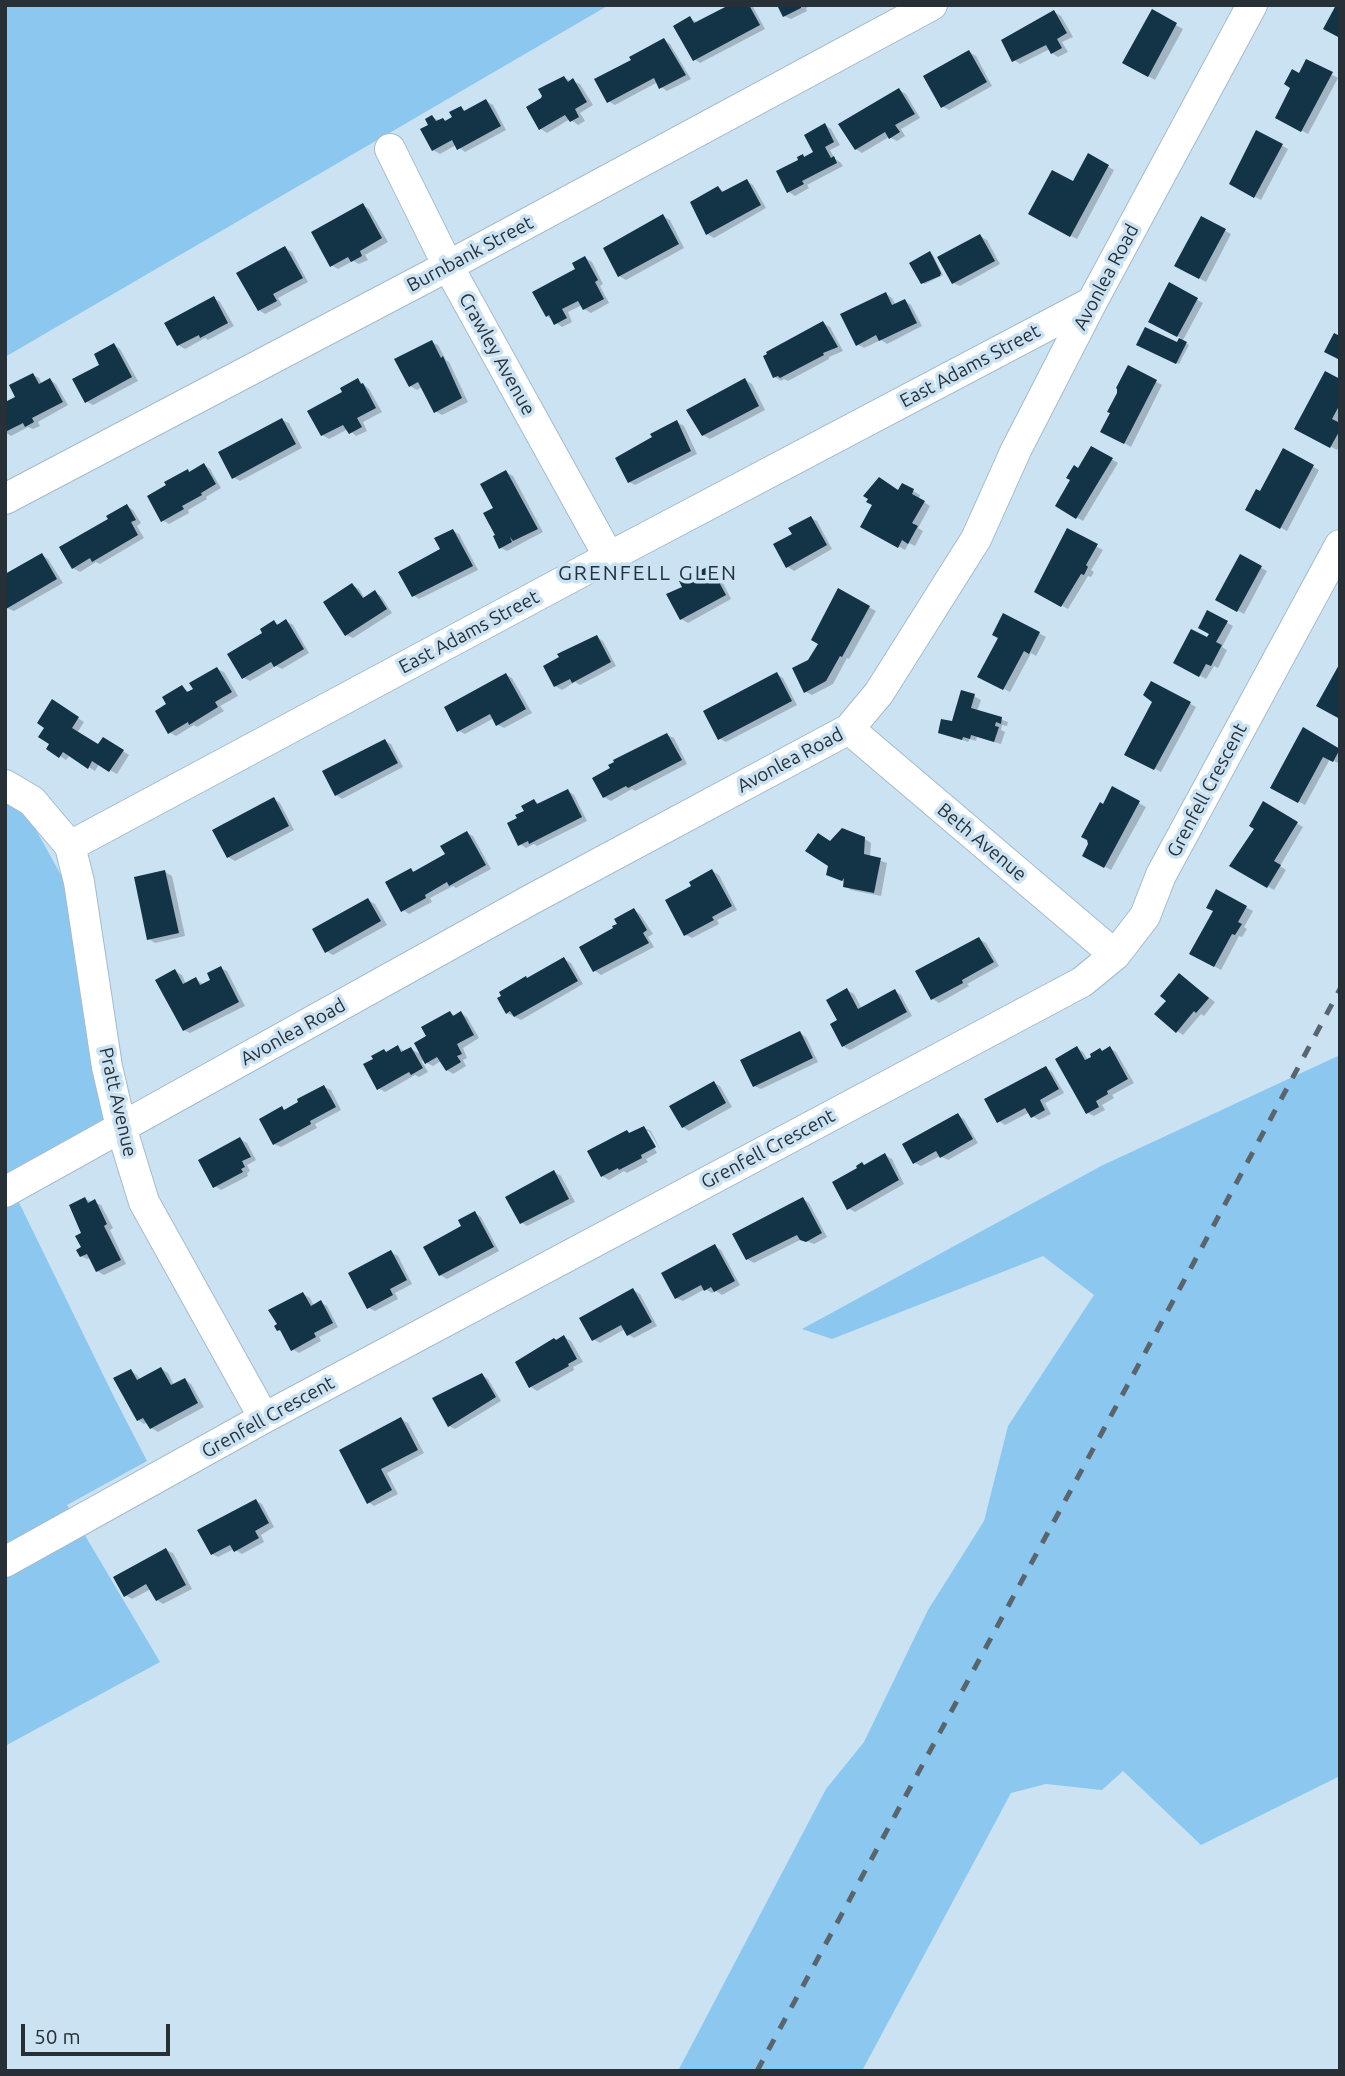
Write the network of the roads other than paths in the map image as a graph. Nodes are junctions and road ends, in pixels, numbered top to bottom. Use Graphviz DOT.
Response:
graph roads {
  1 [pos="932,5"];
  2 [pos="1252,5"];
  3 [pos="390,149"];
  4 [pos="448,266"];
  5 [pos="1092,302"];
  6 [pos="5,499"];
  7 [pos="1340,545"];
  8 [pos="609,557"];
  9 [pos="849,729"];
  10 [pos="5,785"];
  11 [pos="70,846"];
  12 [pos="1115,955"];
  13 [pos="121,1127"];
  14 [pos="5,1192"];
  15 [pos="264,1418"];
  16 [pos="5,1562"];
  1 -- 4 [label="street, Burnbank Street"];
  2 -- 5 [label="street, Avonlea Road"];
  3 -- 4 [label="street, Crawley Avenue"];
  4 -- 6 [label="street, Burnbank Street"];
  4 -- 8 [label="street, Crawley Avenue"];
  5 -- 8 [label="street, East Adams Street"];
  5 -- 9 [label="street, Avonlea Road"];
  7 -- 12 [label="street, Grenfell Crescent"];
  8 -- 11 [label="street, East Adams Street"];
  9 -- 12 [label="street, Beth Avenue"];
  9 -- 13 [label="street, Avonlea Road"];
  10 -- 11 [label="street, Pratt Avenue"];
  11 -- 13 [label="street, Pratt Avenue"];
  12 -- 15 [label="street, Grenfell Crescent"];
  13 -- 14 [label="street, Avonlea Road"];
  13 -- 15 [label="street, Pratt Avenue"];
  15 -- 16 [label="street, Grenfell Crescent"];
}
